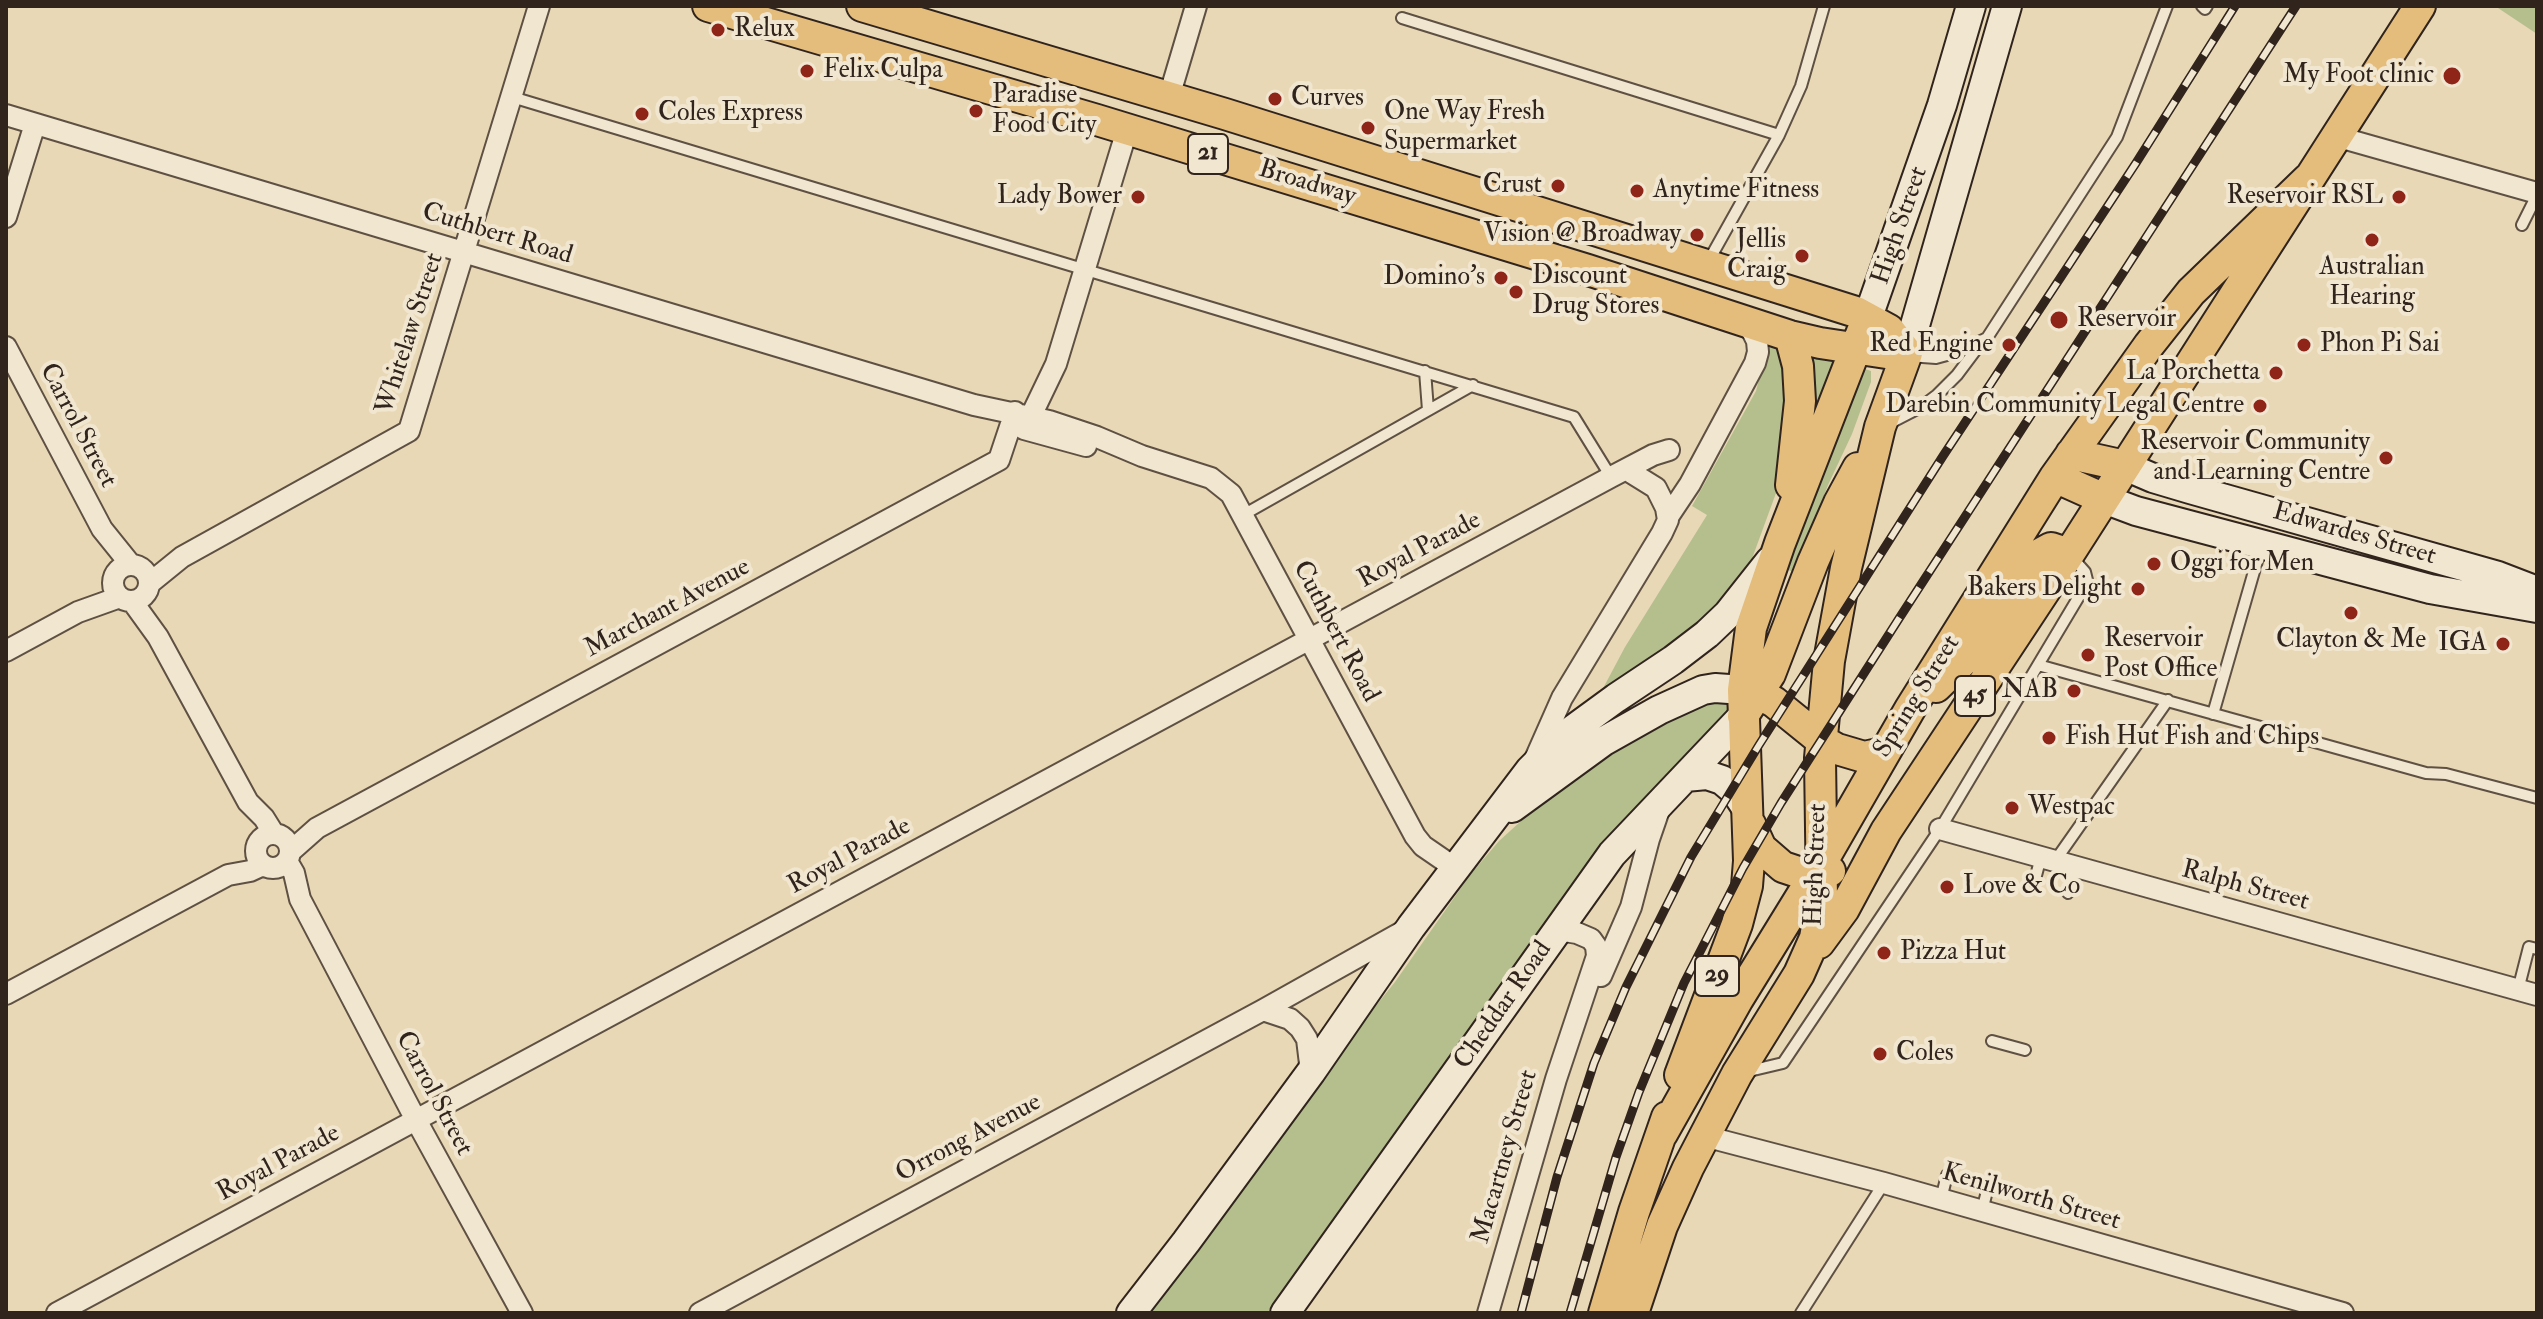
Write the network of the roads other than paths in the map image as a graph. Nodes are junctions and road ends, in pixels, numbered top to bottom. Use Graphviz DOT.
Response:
graph roads {
  1 [pos="539,6"];
  2 [pos="708,6"];
  3 [pos="1196,6"];
  4 [pos="1824,6"];
  5 [pos="1971,6"];
  6 [pos="2007,6"];
  7 [pos="2167,6"];
  8 [pos="2420,6"];
  9 [pos="872,7"];
  10 [pos="1402,18"];
  11 [pos="1139,88"];
  12 [pos="512,97"];
  13 [pos="1169,97"];
  14 [pos="6,115"];
  15 [pos="35,124"];
  16 [pos="1127,130"];
  17 [pos="1779,135"];
  18 [pos="2335,136"];
  19 [pos="1157,139"];
  20 [pos="2308,179"];
  21 [pos="2537,194"];
  22 [pos="6,217"];
  23 [pos="2522,225"];
  24 [pos="1619,238"];
  25 [pos="465,253"];
  26 [pos="1707,265"];
  27 [pos="2213,268"];
  28 [pos="1086,269"];
  29 [pos="1608,277"];
  30 [pos="2243,280"];
  31 [pos="1868,317"];
  32 [pos="1739,318"];
  33 [pos="1790,336"];
  34 [pos="1983,341"];
  35 [pos="6,347"];
  36 [pos="1856,348"];
  37 [pos="1907,355"];
  38 [pos="1425,371"];
  39 [pos="1473,385"];
  40 [pos="1428,410"];
  41 [pos="1028,421"];
  42 [pos="1880,427"];
  43 [pos="1669,450"];
  44 [pos="2063,466"];
  45 [pos="2125,466"];
  46 [pos="1619,473"];
  47 [pos="2104,499"];
  48 [pos="1243,515"];
  49 [pos="1668,517"];
  50 [pos="1782,539"];
  51 [pos="2069,554"];
  52 [pos="2257,561"];
  53 [pos="131,584"];
  54 [pos="2537,591"];
  55 [pos="2537,608"];
  56 [pos="1309,640"];
  57 [pos="6,651"];
  58 [pos="2038,665"];
  59 [pos="1749,700"];
  60 [pos="2168,700"];
  61 [pos="1910,709"];
  62 [pos="2213,714"];
  63 [pos="1821,740"];
  64 [pos="1886,750"];
  65 [pos="1530,770"];
  66 [pos="1685,777"];
  67 [pos="2537,798"];
  68 [pos="1664,801"];
  69 [pos="1747,812"];
  70 [pos="1492,822"];
  71 [pos="1940,829"];
  72 [pos="1881,839"];
  73 [pos="274,851"];
  74 [pos="2057,862"];
  75 [pos="1455,868"];
  76 [pos="1819,870"];
  77 [pos="2034,883"];
  78 [pos="2068,893"];
  79 [pos="1411,927"];
  80 [pos="1558,930"];
  81 [pos="2537,949"];
  82 [pos="1799,974"];
  83 [pos="2528,992"];
  84 [pos="6,994"];
  85 [pos="1263,1010"];
  86 [pos="1578,1017"];
  87 [pos="1992,1041"];
  88 [pos="2025,1050"];
  89 [pos="1311,1072"];
  90 [pos="1737,1074"];
  91 [pos="416,1120"];
  92 [pos="1662,1134"];
  93 [pos="1704,1136"];
  94 [pos="1947,1175"];
  95 [pos="1884,1183"];
  96 [pos="1988,1187"];
  97 [pos="1941,1199"];
  98 [pos="1982,1211"];
  99 [pos="57,1313"];
  100 [pos="522,1313"];
  101 [pos="700,1313"];
  102 [pos="1131,1313"];
  103 [pos="1285,1313"];
  104 [pos="1488,1313"];
  105 [pos="1604,1313"];
  106 [pos="1633,1313"];
  107 [pos="1801,1313"];
  108 [pos="2343,1313"];
  1 -- 12 [label="street, Whitelaw Street"];
  2 -- 16 [label="main road, Broadway / 21"];
  3 -- 13 [label="street"];
  4 -- 17 [label="lane"];
  5 -- 31 [label="main road, High Street / 29"];
  6 -- 37 [label="main road, High Street / 29"];
  7 -- 34 [label="lane"];
  8 -- 18 [label="main road, Spring Street / 45"];
  9 -- 11 [label="main road, Broadway / 21"];
  10 -- 17 [label="lane"];
  11 -- 13 [label="main road, Broadway / 21"];
  11 -- 16 [label="main road"];
  12 -- 25 [label="street, Whitelaw Street"];
  12 -- 28 [label="lane"];
  13 -- 19 [label="main road"];
  13 -- 24 [label="main road, Broadway / 21"];
  14 -- 15 [label="street, Cuthbert Road"];
  15 -- 22 [label="street"];
  15 -- 25 [label="street, Cuthbert Road"];
  16 -- 19 [label="main road, Broadway / 21"];
  16 -- 28 [label="street, Marchant Avenue"];
  17 -- 26 [label="lane"];
  18 -- 20 [label="main road, Spring Street / 45"];
  18 -- 21 [label="street"];
  19 -- 29 [label="main road, Broadway / 21"];
  20 -- 27 [label="main road, Spring Street / 45"];
  20 -- 30 [label="main road, Spring Street / 45"];
  21 -- 23 [label="lane"];
  24 -- 26 [label="main road, Broadway / 21"];
  24 -- 29 [label="main road"];
  25 -- 41 [label="street, Cuthbert Road"];
  25 -- 53 [label="street, Whitelaw Street"];
  26 -- 31 [label="main road, Broadway / 21"];
  27 -- 30 [label="main road"];
  27 -- 44 [label="main road, Spring Street / 45"];
  28 -- 38 [label="lane"];
  28 -- 41 [label="street, Marchant Avenue"];
  29 -- 32 [label="main road, Broadway / 21"];
  30 -- 45 [label="main road, Spring Street / 45"];
  31 -- 36 [label="main road, High Street / 29"];
  31 -- 37 [label="main road, Broadway / 21"];
  32 -- 33 [label="main road, Broadway / 21"];
  32 -- 49 [label="street"];
  33 -- 36 [label="main road, Broadway / 21"];
  33 -- 50 [label="main road"];
  34 -- 37 [label="lane"];
  34 -- 42 [label="lane"];
  35 -- 53 [label="street, Carrol Street"];
  36 -- 37 [label="main road, Broadway / 21"];
  36 -- 50 [label="main road, High Street / 29"];
  37 -- 42 [label="main road, High Street / 29"];
  38 -- 39 [label="lane"];
  38 -- 40 [label="lane"];
  39 -- 40 [label="lane"];
  39 -- 46 [label="lane"];
  40 -- 48 [label="lane"];
  41 -- 48 [label="street, Cuthbert Road"];
  41 -- 73 [label="street, Marchant Avenue"];
  42 -- 59 [label="main road, High Street"];
  42 -- 63 [label="main road, High Street / 29"];
  43 -- 46 [label="street, Royal Parade"];
  44 -- 45 [label="main road"];
  44 -- 47 [label="main road"];
  44 -- 61 [label="main road, Spring Street / 45"];
  45 -- 47 [label="main road, Spring Street / 45"];
  45 -- 54 [label="main road, Edwardes Street"];
  46 -- 49 [label="street"];
  46 -- 56 [label="street, Royal Parade"];
  47 -- 51 [label="main road, Spring Street / 45"];
  47 -- 55 [label="main road, Edwardes Street"];
  48 -- 56 [label="street, Cuthbert Road"];
  49 -- 65 [label="street"];
  50 -- 59 [label="main road, High Street / 29"];
  50 -- 65 [label="main road"];
  51 -- 58 [label="lane"];
  51 -- 61 [label="main road"];
  51 -- 72 [label="main road, Spring Street / 45"];
  52 -- 62 [label="lane"];
  53 -- 57 [label="street, Whitelaw Street"];
  53 -- 73 [label="street, Carrol Street"];
  56 -- 75 [label="street, Cuthbert Road"];
  56 -- 91 [label="street, Royal Parade"];
  58 -- 60 [label="lane"];
  58 -- 71 [label="lane"];
  59 -- 63 [label="main road"];
  59 -- 66 [label="main road, Cheddar Road"];
  59 -- 69 [label="main road, High Street / 29"];
  59 -- 70 [label="main road"];
  60 -- 62 [label="lane"];
  60 -- 74 [label="lane"];
  61 -- 64 [label="main road, Spring Street / 45"];
  62 -- 67 [label="lane"];
  63 -- 64 [label="main road"];
  63 -- 76 [label="main road, High Street / 29"];
  64 -- 76 [label="main road, Spring Street / 45"];
  65 -- 70 [label="main road"];
  66 -- 68 [label="main road, Cheddar Road"];
  66 -- 69 [label="main road"];
  68 -- 80 [label="main road, Cheddar Road"];
  68 -- 86 [label="street, Macartney Street"];
  69 -- 76 [label="main road"];
  69 -- 92 [label="main road, High Street / 29"];
  70 -- 75 [label="main road"];
  71 -- 74 [label="street, Ralph Street"];
  71 -- 90 [label="lane"];
  72 -- 76 [label="main road"];
  72 -- 82 [label="main road, Spring Street / 45"];
  73 -- 84 [label="street, Marchant Avenue"];
  73 -- 91 [label="street, Carrol Street"];
  74 -- 77 [label="lane"];
  74 -- 78 [label="lane"];
  74 -- 83 [label="street, Ralph Street"];
  75 -- 79 [label="main road"];
  76 -- 82 [label="main road, High Street / 29"];
  76 -- 92 [label="main road, Spring Street / 45"];
  79 -- 85 [label="street, Orrong Avenue"];
  79 -- 89 [label="main road"];
  80 -- 86 [label="street, Macartney Street"];
  80 -- 103 [label="main road, Cheddar Road"];
  81 -- 83 [label="lane"];
  82 -- 90 [label="main road, High Street / 29"];
  85 -- 89 [label="street"];
  85 -- 101 [label="street, Orrong Avenue"];
  86 -- 104 [label="street, Macartney Street"];
  87 -- 88 [label="lane"];
  89 -- 102 [label="main road"];
  90 -- 93 [label="main road, High Street / 29"];
  91 -- 99 [label="street, Royal Parade"];
  91 -- 100 [label="street, Carrol Street"];
  92 -- 105 [label="main road, High Street / 29"];
  93 -- 95 [label="street, Kenilworth Street"];
  93 -- 106 [label="main road, High Street / 29"];
  94 -- 97 [label="lane"];
  95 -- 97 [label="street, Kenilworth Street"];
  95 -- 107 [label="lane"];
  96 -- 98 [label="lane"];
  97 -- 98 [label="street, Kenilworth Street"];
  98 -- 108 [label="street, Kenilworth Street"];
}
